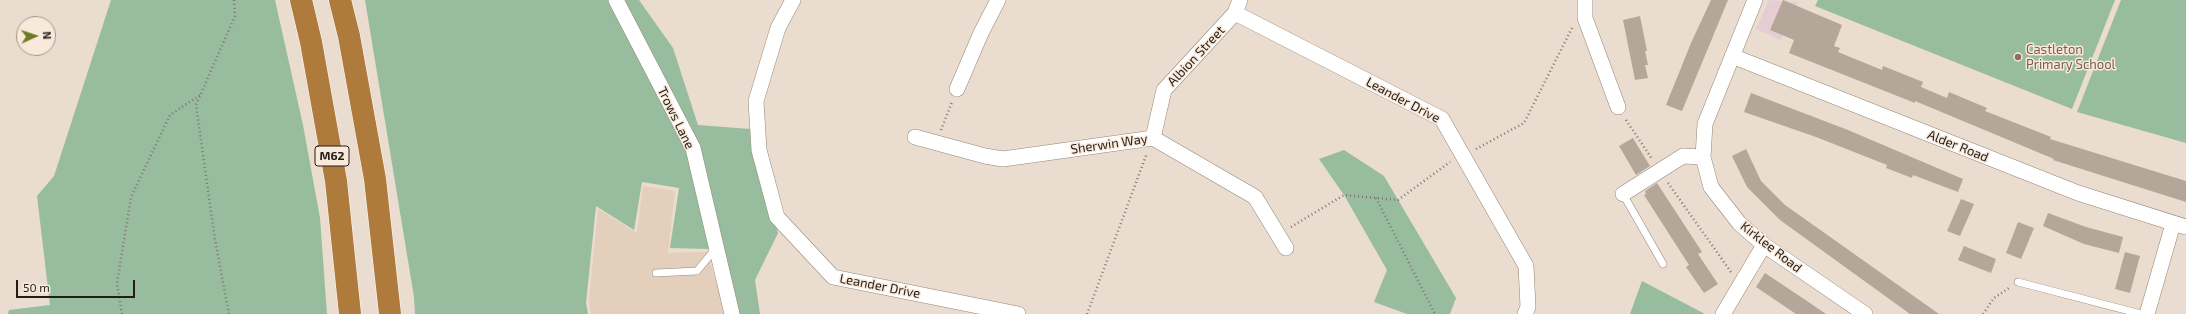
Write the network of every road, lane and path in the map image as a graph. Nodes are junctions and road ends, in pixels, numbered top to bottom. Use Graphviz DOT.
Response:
graph roads {
  1 [pos="234,0"];
  2 [pos="301,0"];
  3 [pos="340,0"];
  4 [pos="616,0"];
  5 [pos="793,0"];
  6 [pos="998,0"];
  7 [pos="1755,0"];
  8 [pos="1585,1"];
  9 [pos="1238,6"];
  10 [pos="1732,56"];
  11 [pos="957,89"];
  12 [pos="201,94"];
  13 [pos="1618,107"];
  14 [pos="915,137"];
  15 [pos="1153,138"];
  16 [pos="936,143"];
  17 [pos="1463,155"];
  18 [pos="1703,157"];
  19 [pos="1658,170"];
  20 [pos="1622,194"];
  21 [pos="1376,198"];
  22 [pos="2179,226"];
  23 [pos="1278,234"];
  24 [pos="1764,245"];
  25 [pos="716,248"];
  26 [pos="1286,248"];
  27 [pos="1663,264"];
  28 [pos="656,273"];
  29 [pos="2018,282"];
  30 [pos="1740,286"];
  31 [pos="122,314"];
  32 [pos="228,314"];
  33 [pos="350,314"];
  34 [pos="390,314"];
  35 [pos="732,314"];
  36 [pos="1018,314"];
  37 [pos="1087,314"];
  38 [pos="1435,314"];
  39 [pos="1525,314"];
  40 [pos="1723,314"];
  41 [pos="1865,314"];
  42 [pos="1984,314"];
  43 [pos="2141,314"];
  44 [pos="2147,314"];
  1 -- 12 [label="path"];
  2 -- 33 [label="highway, M62"];
  3 -- 34 [label="highway"];
  4 -- 25 [label="street, Trows Lane"];
  5 -- 36 [label="street, Leander Drive"];
  6 -- 11 [label="street"];
  7 -- 10 [label="street, Kirklee Road"];
  8 -- 13 [label="street"];
  8 -- 17 [label="path"];
  9 -- 15 [label="street, Albion Street"];
  9 -- 17 [label="street, Leander Drive"];
  10 -- 18 [label="street, Kirklee Road"];
  10 -- 22 [label="street, Alder Road"];
  11 -- 16 [label="path"];
  12 -- 31 [label="path"];
  12 -- 32 [label="path"];
  13 -- 19 [label="path"];
  14 -- 16 [label="street, Sherwin Way"];
  15 -- 16 [label="street, Sherwin Way"];
  15 -- 23 [label="street, Sherwin Way"];
  15 -- 37 [label="path"];
  17 -- 21 [label="path"];
  17 -- 39 [label="street, Leander Drive"];
  18 -- 19 [label="street"];
  18 -- 24 [label="street, Kirklee Road"];
  19 -- 20 [label="street"];
  19 -- 30 [label="path"];
  20 -- 27 [label="lane"];
  21 -- 23 [label="path"];
  21 -- 38 [label="path"];
  22 -- 44 [label="street"];
  23 -- 26 [label="street, Sherwin Way"];
  24 -- 30 [label="street"];
  24 -- 41 [label="street, Kirklee Road"];
  25 -- 28 [label="lane"];
  25 -- 35 [label="street, Trows Lane"];
  29 -- 42 [label="path"];
  29 -- 43 [label="lane"];
  30 -- 40 [label="street"];
}
